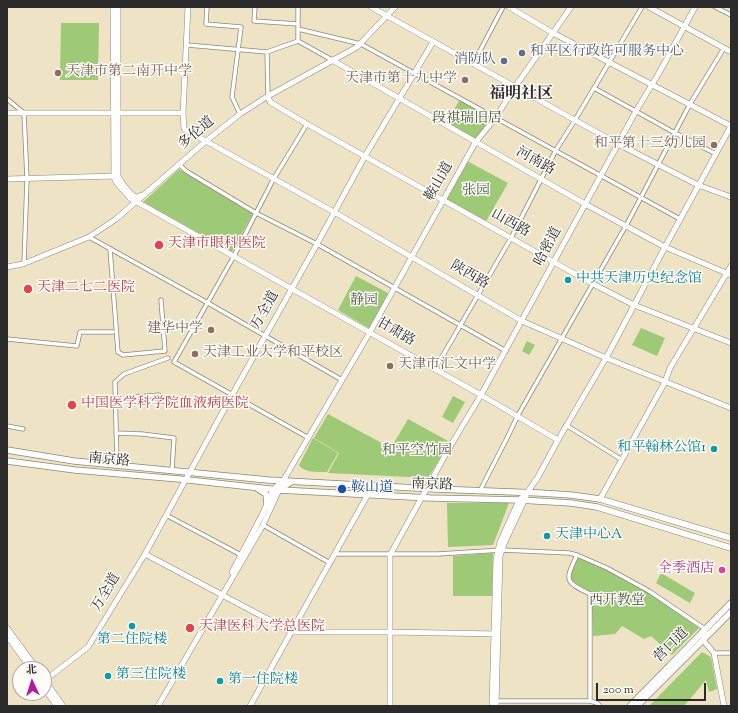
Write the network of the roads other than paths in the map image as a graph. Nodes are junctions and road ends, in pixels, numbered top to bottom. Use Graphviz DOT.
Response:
graph roads {
  1 [pos="113,7"];
  2 [pos="118,7"];
  3 [pos="188,7"];
  4 [pos="208,7"];
  5 [pos="255,7"];
  6 [pos="298,7"];
  7 [pos="371,7"];
  8 [pos="382,7"];
  9 [pos="395,7"];
  10 [pos="503,7"];
  11 [pos="509,7"];
  12 [pos="571,7"];
  13 [pos="642,7"];
  14 [pos="649,7"];
  15 [pos="695,7"];
  16 [pos="715,7"];
  17 [pos="386,15"];
  18 [pos="731,15"];
  19 [pos="298,24"];
  20 [pos="684,27"];
  21 [pos="298,29"];
  22 [pos="553,33"];
  23 [pos="298,41"];
  24 [pos="433,42"];
  25 [pos="187,44"];
  26 [pos="361,44"];
  27 [pos="724,48"];
  28 [pos="237,49"];
  29 [pos="267,52"];
  30 [pos="731,52"];
  31 [pos="332,60"];
  32 [pos="610,62"];
  33 [pos="473,64"];
  34 [pos="414,72"];
  35 [pos="651,84"];
  36 [pos="514,87"];
  37 [pos="594,88"];
  38 [pos="268,96"];
  39 [pos="7,99"];
  40 [pos="399,99"];
  41 [pos="690,104"];
  42 [pos="636,111"];
  43 [pos="7,113"];
  44 [pos="24,113"];
  45 [pos="115,113"];
  46 [pos="183,113"];
  47 [pos="240,114"];
  48 [pos="496,117"];
  49 [pos="575,120"];
  50 [pos="307,124"];
  51 [pos="731,126"];
  52 [pos="675,133"];
  53 [pos="206,141"];
  54 [pos="475,143"];
  55 [pos="618,144"];
  56 [pos="556,150"];
  57 [pos="716,154"];
  58 [pos="365,156"];
  59 [pos="180,164"];
  60 [pos="658,164"];
  61 [pos="601,175"];
  62 [pos="116,176"];
  63 [pos="27,179"];
  64 [pos="540,179"];
  65 [pos="7,180"];
  66 [pos="274,180"];
  67 [pos="698,185"];
  68 [pos="143,195"];
  69 [pos="731,197"];
  70 [pos="641,198"];
  71 [pos="136,201"];
  72 [pos="443,201"];
  73 [pos="585,204"];
  74 [pos="334,212"];
  75 [pos="256,213"];
  76 [pos="680,219"];
  77 [pos="626,226"];
  78 [pos="88,237"];
  79 [pos="511,238"];
  80 [pos="317,244"];
  81 [pos="665,247"];
  82 [pos="110,249"];
  83 [pos="234,256"];
  84 [pos="411,257"];
  85 [pos="554,263"];
  86 [pos="24,264"];
  87 [pos="731,266"];
  88 [pos="7,267"];
  89 [pos="729,274"];
  90 [pos="593,284"];
  91 [pos="395,288"];
  92 [pos="291,289"];
  93 [pos="477,295"];
  94 [pos="161,300"];
  95 [pos="208,303"];
  96 [pos="634,305"];
  97 [pos="522,321"];
  98 [pos="459,325"];
  99 [pos="694,328"];
  100 [pos="113,332"];
  101 [pos="370,332"];
  102 [pos="265,337"];
  103 [pos="7,339"];
  104 [pos="562,339"];
  105 [pos="731,343"];
  106 [pos="506,351"];
  107 [pos="168,358"];
  108 [pos="606,358"];
  109 [pos="435,369"];
  110 [pos="342,380"];
  111 [pos="665,382"];
  112 [pos="159,395"];
  113 [pos="232,395"];
  114 [pos="482,395"];
  115 [pos="115,399"];
  116 [pos="731,408"];
  117 [pos="517,417"];
  118 [pos="566,425"];
  119 [pos="7,426"];
  120 [pos="23,428"];
  121 [pos="116,433"];
  122 [pos="308,437"];
  123 [pos="558,440"];
  124 [pos="7,450"];
  125 [pos="622,460"];
  126 [pos="7,461"];
  127 [pos="117,466"];
  128 [pos="172,471"];
  129 [pos="189,473"];
  130 [pos="185,480"];
  131 [pos="282,481"];
  132 [pos="296,482"];
  133 [pos="254,488"];
  134 [pos="428,489"];
  135 [pos="278,490"];
  136 [pos="480,491"];
  137 [pos="297,492"];
  138 [pos="527,493"];
  139 [pos="367,496"];
  140 [pos="422,498"];
  141 [pos="600,499"];
  142 [pos="522,500"];
  143 [pos="275,501"];
  144 [pos="267,506"];
  145 [pos="166,515"];
  146 [pos="263,525"];
  147 [pos="731,538"];
  148 [pos="731,548"];
  149 [pos="499,550"];
  150 [pos="144,554"];
  151 [pos="335,554"];
  152 [pos="390,555"];
  153 [pos="577,555"];
  154 [pos="243,556"];
  155 [pos="330,563"];
  156 [pos="221,594"];
  157 [pos="731,603"];
  158 [pos="731,612"];
  159 [pos="7,628"];
  160 [pos="705,629"];
  161 [pos="292,632"];
  162 [pos="390,632"];
  163 [pos="495,634"];
  164 [pos="7,636"];
  165 [pos="703,640"];
  166 [pos="714,653"];
  167 [pos="731,653"];
  168 [pos="25,661"];
  169 [pos="31,661"];
  170 [pos="52,674"];
  171 [pos="52,691"];
  172 [pos="590,701"];
  173 [pos="494,704"];
  174 [pos="63,706"];
  175 [pos="154,706"];
  176 [pos="158,706"];
  177 [pos="250,706"];
  178 [pos="390,706"];
  179 [pos="600,706"];
  180 [pos="630,706"];
  181 [pos="637,706"];
  182 [pos="724,706"];
  1 -- 45 [label="street"];
  2 -- 45 [label="street"];
  3 -- 25 [label="street"];
  4 -- 28 [label="street"];
  5 -- 19 [label="street"];
  6 -- 19 [label="street"];
  7 -- 17 [label="street"];
  8 -- 17 [label="street"];
  9 -- 17 [label="street, 多伦道"];
  10 -- 33 [label="street"];
  11 -- 22 [label="street"];
  12 -- 22 [label="street, 鞍山道"];
  13 -- 32 [label="street"];
  14 -- 20 [label="street"];
  15 -- 20 [label="street, 哈密道"];
  16 -- 18 [label="street"];
  17 -- 24 [label="street"];
  17 -- 26 [label="street, 多伦道"];
  19 -- 21 [label="street"];
  20 -- 27 [label="street"];
  20 -- 35 [label="street, 哈密道"];
  21 -- 23 [label="street"];
  21 -- 26 [label="street"];
  22 -- 32 [label="street"];
  22 -- 36 [label="street, 鞍山道"];
  23 -- 29 [label="street"];
  23 -- 31 [label="street"];
  24 -- 33 [label="street"];
  24 -- 34 [label="street, 万全道"];
  25 -- 28 [label="street"];
  25 -- 46 [label="street"];
  26 -- 31 [label="street, 多伦道"];
  26 -- 34 [label="street"];
  27 -- 30 [label="street"];
  27 -- 41 [label="street"];
  28 -- 29 [label="street"];
  28 -- 47 [label="street"];
  29 -- 38 [label="street"];
  31 -- 38 [label="street, 多伦道"];
  31 -- 40 [label="street, 河南路"];
  32 -- 35 [label="street"];
  32 -- 37 [label="street"];
  33 -- 36 [label="street"];
  34 -- 40 [label="street, 万全道"];
  34 -- 48 [label="street"];
  35 -- 41 [label="street"];
  35 -- 42 [label="street, 哈密道"];
  36 -- 48 [label="street, 鞍山道"];
  36 -- 49 [label="street"];
  37 -- 42 [label="street"];
  37 -- 49 [label="street"];
  38 -- 47 [label="street, 多伦道"];
  38 -- 50 [label="street, 山西路"];
  39 -- 44 [label="street"];
  40 -- 54 [label="street, 河南路"];
  40 -- 58 [label="street, 万全道"];
  41 -- 51 [label="street"];
  41 -- 52 [label="street"];
  42 -- 52 [label="street"];
  42 -- 55 [label="street, 哈密道"];
  43 -- 44 [label="street"];
  44 -- 45 [label="street"];
  44 -- 63 [label="street"];
  45 -- 46 [label="street"];
  45 -- 62 [label="street"];
  46 -- 53 [label="street, 陕西路"];
  47 -- 53 [label="street, 多伦道"];
  48 -- 54 [label="street, 鞍山道"];
  48 -- 56 [label="street"];
  49 -- 55 [label="street"];
  49 -- 56 [label="street"];
  50 -- 58 [label="street, 山西路"];
  50 -- 66 [label="street"];
  51 -- 57 [label="street"];
  52 -- 57 [label="street"];
  52 -- 60 [label="street"];
  53 -- 59 [label="street, 多伦道"];
  53 -- 66 [label="street, 陕西路"];
  54 -- 64 [label="street, 河南路"];
  54 -- 72 [label="street, 鞍山道"];
  55 -- 60 [label="street"];
  55 -- 61 [label="street, 哈密道"];
  56 -- 61 [label="street"];
  56 -- 64 [label="street"];
  57 -- 67 [label="street"];
  58 -- 72 [label="street, 山西路"];
  58 -- 74 [label="street, 万全道"];
  59 -- 68 [label="street, 多伦道"];
  59 -- 75 [label="street"];
  60 -- 67 [label="street"];
  60 -- 70 [label="street"];
  61 -- 70 [label="street"];
  61 -- 73 [label="street, 哈密道"];
  62 -- 63 [label="street"];
  62 -- 68 [label="street"];
  62 -- 71 [label="street, 甘肃路"];
  63 -- 65 [label="street"];
  63 -- 86 [label="street"];
  64 -- 73 [label="street, 河南路"];
  64 -- 79 [label="street"];
  66 -- 74 [label="street, 陕西路"];
  66 -- 75 [label="street"];
  67 -- 69 [label="street"];
  67 -- 76 [label="street"];
  68 -- 71 [label="street, 多伦道"];
  70 -- 76 [label="street"];
  70 -- 77 [label="street"];
  71 -- 78 [label="street, 多伦道"];
  71 -- 83 [label="street, 甘肃路"];
  72 -- 79 [label="street, 山西路"];
  72 -- 84 [label="street, 鞍山道"];
  73 -- 77 [label="street, 河南路"];
  73 -- 85 [label="street, 哈密道"];
  74 -- 80 [label="street, 万全道"];
  74 -- 84 [label="street, 陕西路"];
  75 -- 80 [label="street"];
  75 -- 83 [label="street"];
  76 -- 81 [label="street"];
  77 -- 81 [label="street, 河南路"];
  77 -- 90 [label="street"];
  78 -- 82 [label="street"];
  78 -- 86 [label="street, 多伦道"];
  79 -- 85 [label="street, 山西路"];
  79 -- 93 [label="street"];
  80 -- 91 [label="street"];
  80 -- 92 [label="street, 万全道"];
  81 -- 89 [label="street, 河南路"];
  81 -- 96 [label="street"];
  82 -- 94 [label="street"];
  82 -- 95 [label="street"];
  83 -- 92 [label="street, 甘肃路"];
  83 -- 95 [label="street"];
  84 -- 91 [label="street, 鞍山道"];
  84 -- 93 [label="street, 陕西路"];
  85 -- 90 [label="street, 山西路"];
  85 -- 97 [label="street, 哈密道"];
  86 -- 88 [label="street, 多伦道"];
  87 -- 89 [label="street"];
  89 -- 99 [label="street"];
  90 -- 96 [label="street, 山西路"];
  90 -- 104 [label="street"];
  91 -- 98 [label="street"];
  91 -- 101 [label="street, 鞍山道"];
  92 -- 101 [label="street, 甘肃路"];
  92 -- 102 [label="street, 万全道"];
  93 -- 97 [label="street, 陕西路"];
  93 -- 98 [label="street"];
  95 -- 102 [label="street"];
  95 -- 113 [label="street"];
  96 -- 99 [label="street, 山西路"];
  96 -- 108 [label="street"];
  97 -- 104 [label="street, 陕西路"];
  97 -- 106 [label="street, 哈密道"];
  98 -- 106 [label="street"];
  98 -- 109 [label="street"];
  99 -- 105 [label="street, 山西路"];
  99 -- 111 [label="street"];
  100 -- 103 [label="street"];
  101 -- 109 [label="street, 甘肃路"];
  101 -- 110 [label="street, 鞍山道"];
  102 -- 110 [label="street"];
  102 -- 113 [label="street, 万全道"];
  104 -- 108 [label="street, 陕西路"];
  104 -- 117 [label="street"];
  106 -- 114 [label="street, 哈密道"];
  107 -- 115 [label="street"];
  108 -- 111 [label="street, 陕西路"];
  108 -- 118 [label="street"];
  109 -- 114 [label="street, 甘肃路"];
  110 -- 122 [label="street, 鞍山道"];
  111 -- 116 [label="street, 陕西路"];
  111 -- 125 [label="street"];
  112 -- 115 [label="street"];
  113 -- 122 [label="street"];
  113 -- 129 [label="street, 万全道"];
  114 -- 117 [label="street, 甘肃路"];
  114 -- 134 [label="street, 哈密道"];
  115 -- 121 [label="street"];
  117 -- 123 [label="street, 甘肃路"];
  117 -- 136 [label="street"];
  118 -- 123 [label="street"];
  118 -- 125 [label="street"];
  119 -- 120 [label="street"];
  121 -- 127 [label="street"];
  121 -- 128 [label="street"];
  122 -- 131 [label="street, 鞍山道"];
  123 -- 138 [label="street"];
  124 -- 127 [label="main road, 南京路"];
  125 -- 141 [label="street"];
  126 -- 130 [label="main road, 南京路"];
  127 -- 128 [label="main road, 南京路"];
  128 -- 129 [label="main road, 南京路"];
  129 -- 130 [label="street, 万全道"];
  129 -- 131 [label="main road, 南京路"];
  130 -- 133 [label="main road, 南京路"];
  130 -- 145 [label="street, 万全道"];
  131 -- 132 [label="main road, 南京路"];
  131 -- 135 [label="street, 鞍山道"];
  132 -- 134 [label="main road, 南京路"];
  132 -- 135 [label="main road"];
  133 -- 135 [label="main road, 南京路"];
  133 -- 144 [label="main road"];
  134 -- 136 [label="main road, 南京路"];
  134 -- 140 [label="street, 哈密道"];
  135 -- 137 [label="main road, 南京路"];
  135 -- 143 [label="street, 鞍山道"];
  135 -- 144 [label="main road"];
  136 -- 138 [label="main road, 南京路"];
  137 -- 139 [label="main road, 南京路"];
  137 -- 143 [label="street"];
  138 -- 141 [label="main road, 南京路"];
  138 -- 142 [label="street"];
  139 -- 140 [label="main road, 南京路"];
  139 -- 151 [label="street"];
  140 -- 142 [label="main road, 南京路"];
  140 -- 152 [label="street, 哈密道"];
  141 -- 147 [label="main road, 南京路"];
  142 -- 148 [label="main road, 南京路"];
  142 -- 149 [label="street"];
  143 -- 146 [label="street, 鞍山道"];
  144 -- 154 [label="street, 鞍山道"];
  145 -- 150 [label="street, 万全道"];
  145 -- 154 [label="street"];
  146 -- 154 [label="street, 鞍山道"];
  146 -- 155 [label="street"];
  149 -- 152 [label="street"];
  149 -- 153 [label="street"];
  149 -- 163 [label="street"];
  150 -- 156 [label="street"];
  150 -- 170 [label="street, 万全道"];
  151 -- 152 [label="street"];
  151 -- 155 [label="street"];
  152 -- 162 [label="street"];
  153 -- 160 [label="street"];
  153 -- 172 [label="street"];
  154 -- 156 [label="street, 鞍山道"];
  155 -- 161 [label="street"];
  156 -- 161 [label="street"];
  156 -- 175 [label="street, 鞍山道"];
  156 -- 176 [label="street, 鞍山道"];
  157 -- 160 [label="main road, 营口道"];
  158 -- 165 [label="main road, 营口道"];
  159 -- 169 [label="street"];
  160 -- 165 [label="street"];
  160 -- 180 [label="main road, 营口道"];
  161 -- 162 [label="street"];
  161 -- 177 [label="street"];
  162 -- 163 [label="street"];
  162 -- 178 [label="street"];
  163 -- 173 [label="street"];
  164 -- 168 [label="street"];
  165 -- 166 [label="street"];
  165 -- 181 [label="main road, 营口道"];
  166 -- 167 [label="street"];
  166 -- 182 [label="street"];
  171 -- 174 [label="street"];
  172 -- 173 [label="street"];
  172 -- 179 [label="street"];
}
